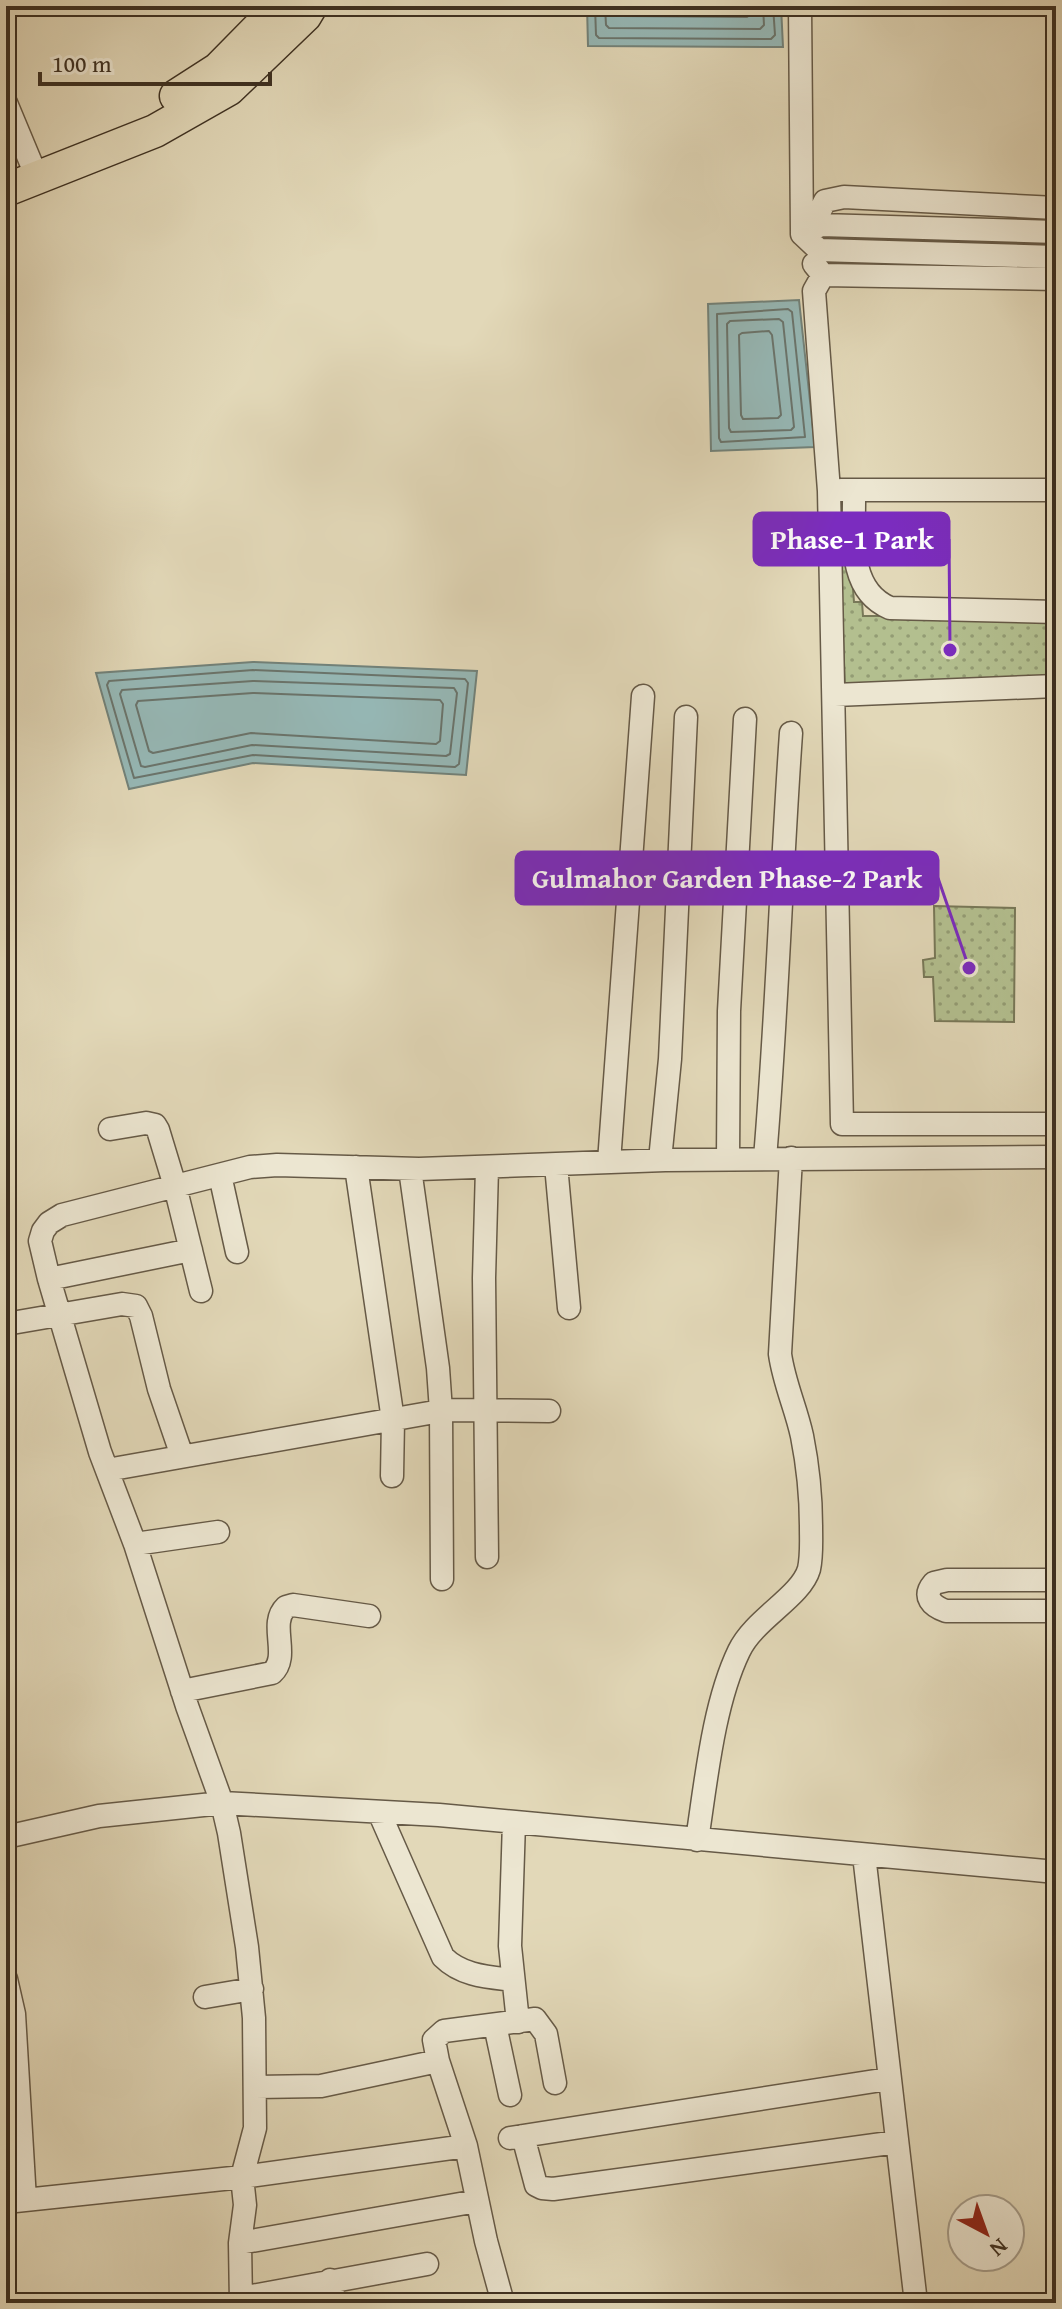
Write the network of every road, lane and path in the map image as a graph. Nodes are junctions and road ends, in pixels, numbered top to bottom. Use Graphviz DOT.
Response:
graph roads {
  1 [pos="280,6"];
  2 [pos="311,6"];
  3 [pos="800,6"];
  4 [pos="6,103"];
  5 [pos="19,168"];
  6 [pos="6,190"];
  7 [pos="1056,208"];
  8 [pos="1056,232"];
  9 [pos="809,237"];
  10 [pos="1056,257"];
  11 [pos="823,275"];
  12 [pos="1056,279"];
  13 [pos="854,490"];
  14 [pos="1056,490"];
  15 [pos="829,491"];
  16 [pos="1056,612"];
  17 [pos="1056,686"];
  18 [pos="835,695"];
  19 [pos="643,696"];
  20 [pos="686,717"];
  21 [pos="745,719"];
  22 [pos="791,733"];
  23 [pos="1056,1124"];
  24 [pos="110,1129"];
  25 [pos="1056,1157"];
  26 [pos="765,1158"];
  27 [pos="791,1158"];
  28 [pos="728,1159"];
  29 [pos="660,1160"];
  30 [pos="609,1162"];
  31 [pos="556,1165"];
  32 [pos="356,1167"];
  33 [pos="487,1168"];
  34 [pos="410,1169"];
  35 [pos="220,1175"];
  36 [pos="175,1186"];
  37 [pos="191,1250"];
  38 [pos="237,1252"];
  39 [pos="49,1279"];
  40 [pos="201,1291"];
  41 [pos="569,1308"];
  42 [pos="60,1314"];
  43 [pos="6,1324"];
  44 [pos="488,1410"];
  45 [pos="441,1411"];
  46 [pos="549,1411"];
  47 [pos="393,1420"];
  48 [pos="182,1456"];
  49 [pos="107,1470"];
  50 [pos="392,1476"];
  51 [pos="218,1532"];
  52 [pos="135,1544"];
  53 [pos="487,1557"];
  54 [pos="442,1579"];
  55 [pos="1056,1580"];
  56 [pos="1056,1611"];
  57 [pos="369,1616"];
  58 [pos="182,1691"];
  59 [pos="222,1803"];
  60 [pos="379,1812"];
  61 [pos="514,1822"];
  62 [pos="6,1837"];
  63 [pos="697,1840"];
  64 [pos="864,1855"];
  65 [pos="1056,1872"];
  66 [pos="6,1979"];
  67 [pos="513,1980"];
  68 [pos="252,1989"];
  69 [pos="205,1997"];
  70 [pos="518,2022"];
  71 [pos="495,2025"];
  72 [pos="438,2061"];
  73 [pos="888,2079"];
  74 [pos="555,2083"];
  75 [pos="256,2087"];
  76 [pos="510,2095"];
  77 [pos="897,2142"];
  78 [pos="466,2146"];
  79 [pos="242,2177"];
  80 [pos="16,2201"];
  81 [pos="477,2201"];
  82 [pos="240,2243"];
  83 [pos="427,2264"];
  84 [pos="330,2280"];
  85 [pos="241,2301"];
  86 [pos="495,2301"];
  87 [pos="335,2303"];
  88 [pos="916,2303"];
  1 -- 5 [label="highway"];
  2 -- 6 [label="highway"];
  3 -- 9 [label="street"];
  4 -- 5 [label="street"];
  7 -- 9 [label="street"];
  8 -- 9 [label="street"];
  9 -- 10 [label="street"];
  9 -- 11 [label="street"];
  11 -- 12 [label="street"];
  11 -- 15 [label="street"];
  13 -- 14 [label="street"];
  13 -- 15 [label="street"];
  13 -- 16 [label="street"];
  15 -- 18 [label="street"];
  17 -- 18 [label="street"];
  18 -- 23 [label="street"];
  19 -- 30 [label="street"];
  20 -- 29 [label="street"];
  21 -- 28 [label="street"];
  22 -- 26 [label="street"];
  24 -- 36 [label="street"];
  25 -- 27 [label="street"];
  26 -- 27 [label="street"];
  26 -- 28 [label="street"];
  27 -- 63 [label="street"];
  28 -- 29 [label="street"];
  29 -- 30 [label="street"];
  30 -- 31 [label="street"];
  31 -- 33 [label="street"];
  31 -- 41 [label="street"];
  32 -- 34 [label="street"];
  32 -- 35 [label="street"];
  32 -- 47 [label="street"];
  33 -- 34 [label="street"];
  33 -- 44 [label="street"];
  34 -- 45 [label="street"];
  35 -- 36 [label="street"];
  35 -- 38 [label="street"];
  36 -- 37 [label="street"];
  36 -- 39 [label="street"];
  37 -- 39 [label="street"];
  37 -- 40 [label="street"];
  39 -- 42 [label="street"];
  42 -- 43 [label="street"];
  42 -- 48 [label="street"];
  42 -- 49 [label="street"];
  44 -- 45 [label="street"];
  44 -- 46 [label="street"];
  44 -- 53 [label="street"];
  45 -- 47 [label="street"];
  45 -- 54 [label="street"];
  47 -- 48 [label="street"];
  47 -- 50 [label="street"];
  48 -- 49 [label="street"];
  49 -- 52 [label="street"];
  51 -- 52 [label="street"];
  52 -- 58 [label="street"];
  55 -- 56 [label="street"];
  57 -- 58 [label="street"];
  58 -- 59 [label="street"];
  59 -- 60 [label="street"];
  59 -- 62 [label="street"];
  59 -- 68 [label="street"];
  60 -- 61 [label="street"];
  60 -- 67 [label="street"];
  61 -- 63 [label="street"];
  61 -- 67 [label="street"];
  63 -- 64 [label="street"];
  64 -- 65 [label="street"];
  64 -- 73 [label="street"];
  66 -- 80 [label="street"];
  67 -- 70 [label="street"];
  68 -- 69 [label="street"];
  68 -- 75 [label="street"];
  70 -- 71 [label="street"];
  70 -- 74 [label="street"];
  71 -- 72 [label="street"];
  71 -- 76 [label="street"];
  72 -- 75 [label="street"];
  72 -- 78 [label="street"];
  73 -- 77 [label="street"];
  73 -- 77 [label="street"];
  75 -- 79 [label="street"];
  77 -- 88 [label="street"];
  78 -- 79 [label="street"];
  78 -- 81 [label="street"];
  79 -- 80 [label="street"];
  79 -- 82 [label="street"];
  81 -- 82 [label="street"];
  81 -- 86 [label="street"];
  82 -- 85 [label="street"];
  83 -- 84 [label="street"];
  84 -- 85 [label="street"];
  84 -- 87 [label="street"];
}
